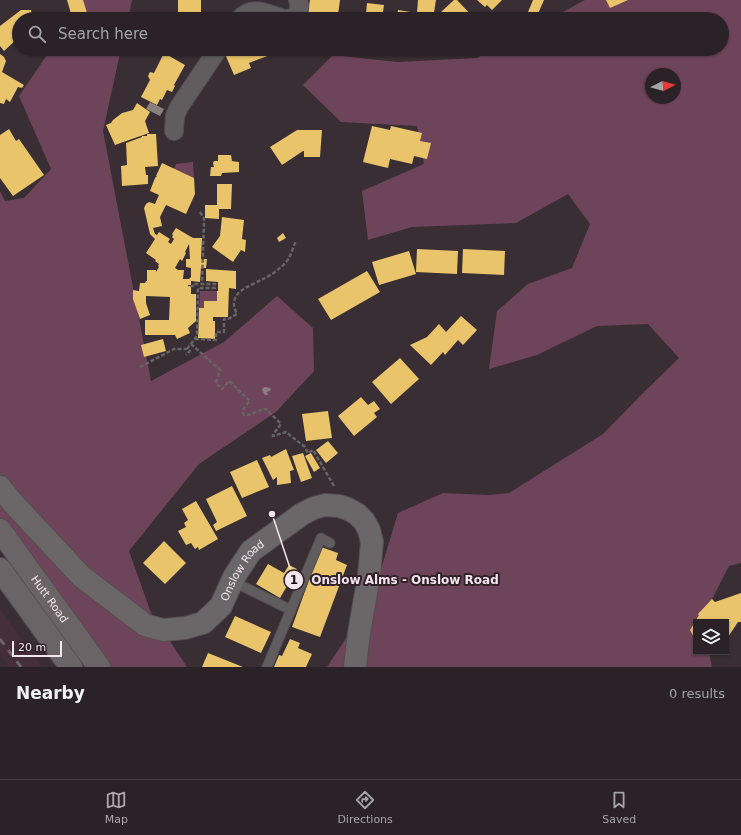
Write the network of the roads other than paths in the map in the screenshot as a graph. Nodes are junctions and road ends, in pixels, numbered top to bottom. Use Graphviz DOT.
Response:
graph roads {
  1 [pos="298,0"];
  2 [pos="252,12"];
  3 [pos="268,12"];
  4 [pos="298,12"];
  5 [pos="213,56"];
  6 [pos="174,131"];
  7 [pos="0,487"];
  8 [pos="0,530"];
  9 [pos="330,543"];
  10 [pos="0,569"];
  11 [pos="232,581"];
  12 [pos="291,610"];
  13 [pos="72,667"];
  14 [pos="99,667"];
  15 [pos="267,667"];
  16 [pos="355,667"];
  1 -- 4 [label="street"];
  2 -- 3 [label="street"];
  5 -- 6 [label="street"];
  7 -- 11 [label="main road, Onslow Road"];
  8 -- 14 [label="main road, Hutt Road"];
  9 -- 12 [label="lane"];
  10 -- 13 [label="main road, Hutt Road"];
  11 -- 12 [label="lane"];
  11 -- 16 [label="main road, Onslow Road"];
  12 -- 15 [label="lane"];
}
